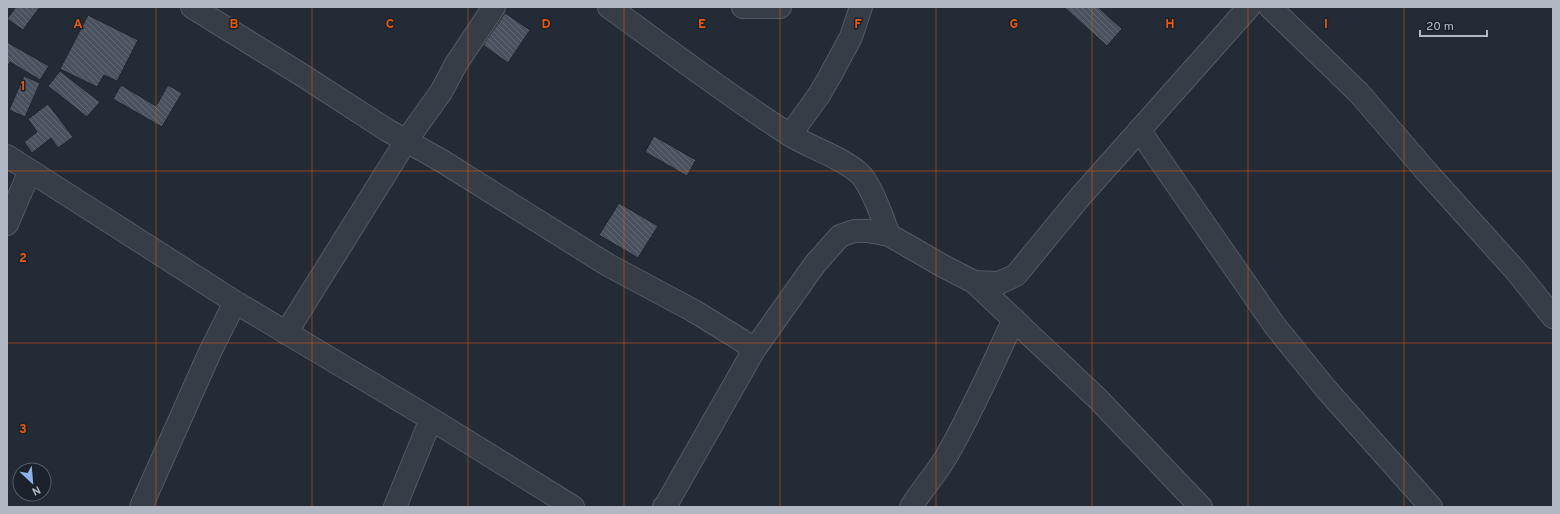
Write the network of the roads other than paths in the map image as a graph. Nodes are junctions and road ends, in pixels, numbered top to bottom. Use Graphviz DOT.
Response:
graph roads {
  1 [pos="192,7"];
  2 [pos="494,7"];
  3 [pos="609,7"];
  4 [pos="743,7"];
  5 [pos="780,7"];
  6 [pos="861,7"];
  7 [pos="1249,7"];
  8 [pos="1270,7"];
  9 [pos="1139,130"];
  10 [pos="790,135"];
  11 [pos="406,141"];
  12 [pos="7,156"];
  13 [pos="30,171"];
  14 [pos="7,224"];
  15 [pos="889,235"];
  16 [pos="974,282"];
  17 [pos="235,302"];
  18 [pos="1553,317"];
  19 [pos="1014,319"];
  20 [pos="286,333"];
  21 [pos="754,350"];
  22 [pos="431,419"];
  23 [pos="141,507"];
  24 [pos="395,507"];
  25 [pos="573,507"];
  26 [pos="664,507"];
  27 [pos="912,507"];
  28 [pos="1201,507"];
  29 [pos="1431,507"];
  1 -- 11 [label="street"];
  2 -- 11 [label="street"];
  3 -- 10 [label="street"];
  4 -- 5 [label="street"];
  6 -- 10 [label="street"];
  7 -- 9 [label="street"];
  8 -- 18 [label="street"];
  9 -- 16 [label="street"];
  9 -- 29 [label="street"];
  10 -- 15 [label="street"];
  11 -- 20 [label="street"];
  11 -- 21 [label="street"];
  12 -- 13 [label="street"];
  13 -- 14 [label="street"];
  13 -- 17 [label="street"];
  15 -- 16 [label="street"];
  15 -- 21 [label="street"];
  16 -- 19 [label="street"];
  17 -- 20 [label="street"];
  17 -- 23 [label="street"];
  19 -- 27 [label="street"];
  19 -- 28 [label="street"];
  20 -- 22 [label="street"];
  21 -- 26 [label="street"];
  22 -- 24 [label="street"];
  22 -- 25 [label="street"];
}
